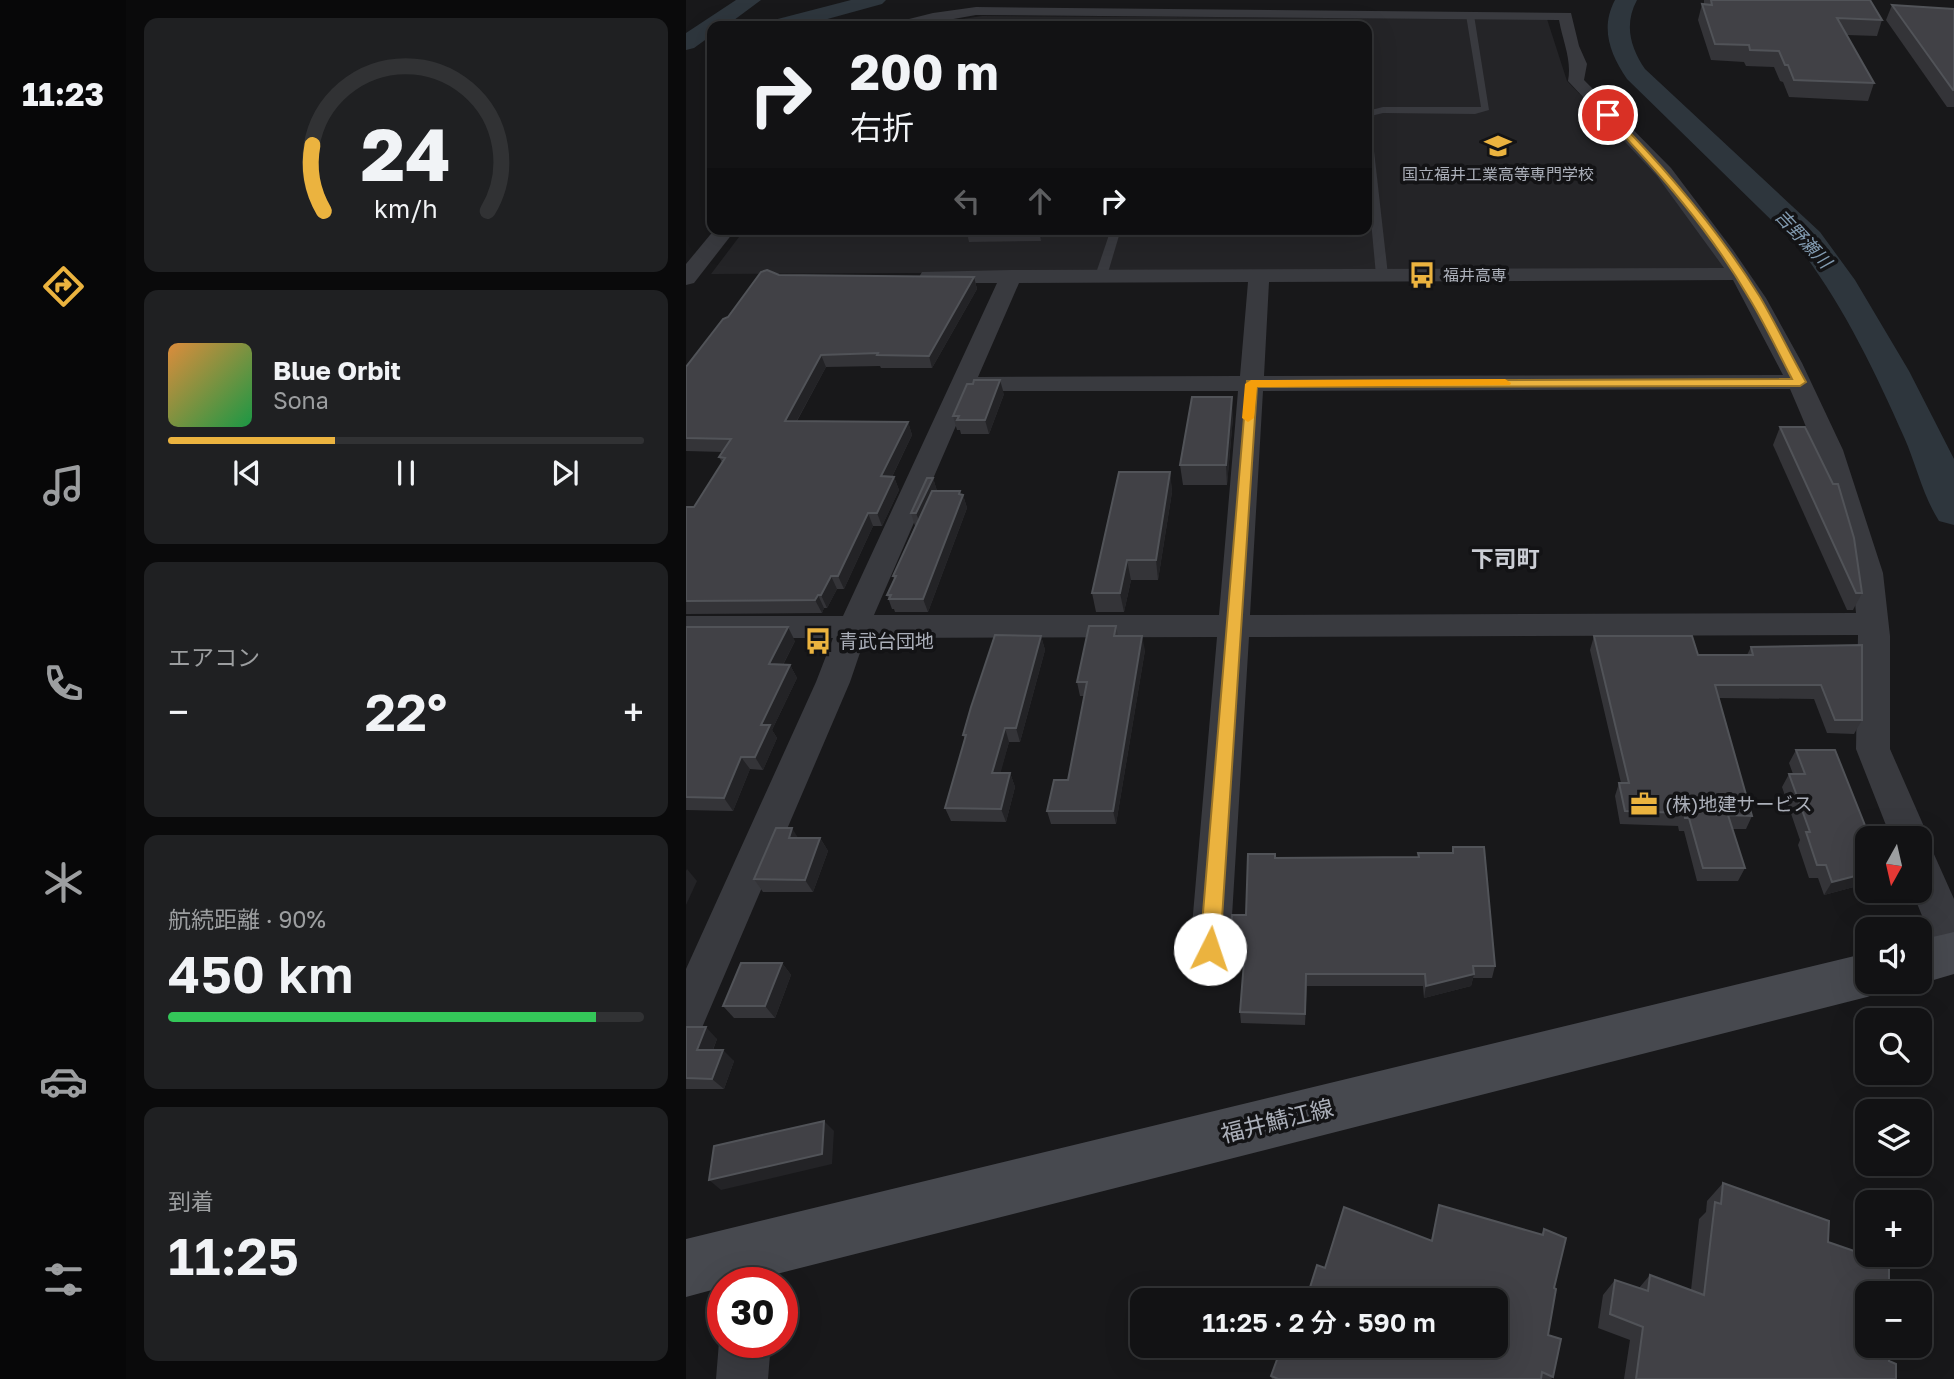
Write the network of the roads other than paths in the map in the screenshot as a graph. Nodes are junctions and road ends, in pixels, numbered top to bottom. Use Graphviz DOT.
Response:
graph roads {
  1 [pos="1201,0"];
  2 [pos="1373,0"];
  3 [pos="1213,14"];
  4 [pos="1411,15"];
  5 [pos="1470,15"];
  6 [pos="917,21"];
  7 [pos="1372,113"];
  8 [pos="1623,161"];
  9 [pos="1655,162"];
  10 [pos="1372,203"];
  11 [pos="721,235"];
  12 [pos="1113,235"];
  13 [pos="1738,274"];
  14 [pos="1259,275"];
  15 [pos="1381,275"];
  16 [pos="1011,276"];
  17 [pos="1101,276"];
  18 [pos="904,277"];
  19 [pos="686,278"];
  20 [pos="1800,382"];
  21 [pos="961,384"];
  22 [pos="1251,384"];
  23 [pos="1873,624"];
  24 [pos="686,627"];
  25 [pos="853,627"];
  26 [pos="1234,627"];
  27 [pos="1905,826"];
  28 [pos="1932,893"];
  29 [pos="1954,947"];
  30 [pos="1210,949"];
  31 [pos="1954,953"];
  32 [pos="1932,959"];
  33 [pos="1855,978"];
  34 [pos="686,1016"];
  35 [pos="752,1267"];
  36 [pos="686,1268"];
  37 [pos="707,1268"];
  38 [pos="745,1358"];
  39 [pos="743,1379"];
  1 -- 3 [label="street"];
  2 -- 4 [label="street"];
  3 -- 4 [label="street"];
  3 -- 6 [label="street"];
  4 -- 5 [label="street"];
  5 -- 7 [label="lane"];
  5 -- 9 [label="street"];
  8 -- 9 [label="street"];
  9 -- 13 [label="street"];
  10 -- 15 [label="lane"];
  11 -- 19 [label="street"];
  12 -- 17 [label="lane"];
  13 -- 15 [label="street"];
  13 -- 20 [label="street"];
  14 -- 15 [label="street"];
  14 -- 17 [label="street"];
  14 -- 22 [label="street"];
  16 -- 17 [label="street"];
  16 -- 18 [label="street"];
  16 -- 21 [label="street"];
  20 -- 22 [label="street"];
  20 -- 23 [label="street"];
  21 -- 22 [label="street"];
  21 -- 25 [label="street"];
  22 -- 26 [label="street"];
  23 -- 26 [label="street"];
  23 -- 27 [label="street"];
  24 -- 25 [label="street"];
  25 -- 26 [label="street"];
  25 -- 34 [label="street"];
  26 -- 30 [label="street"];
  28 -- 29 [label="street"];
  31 -- 32 [label="main road"];
  33 -- 35 [label="main road, 福井鯖江線"];
  36 -- 37 [label="main road, 福井鯖江線"];
  38 -- 39 [label="street"];
}
